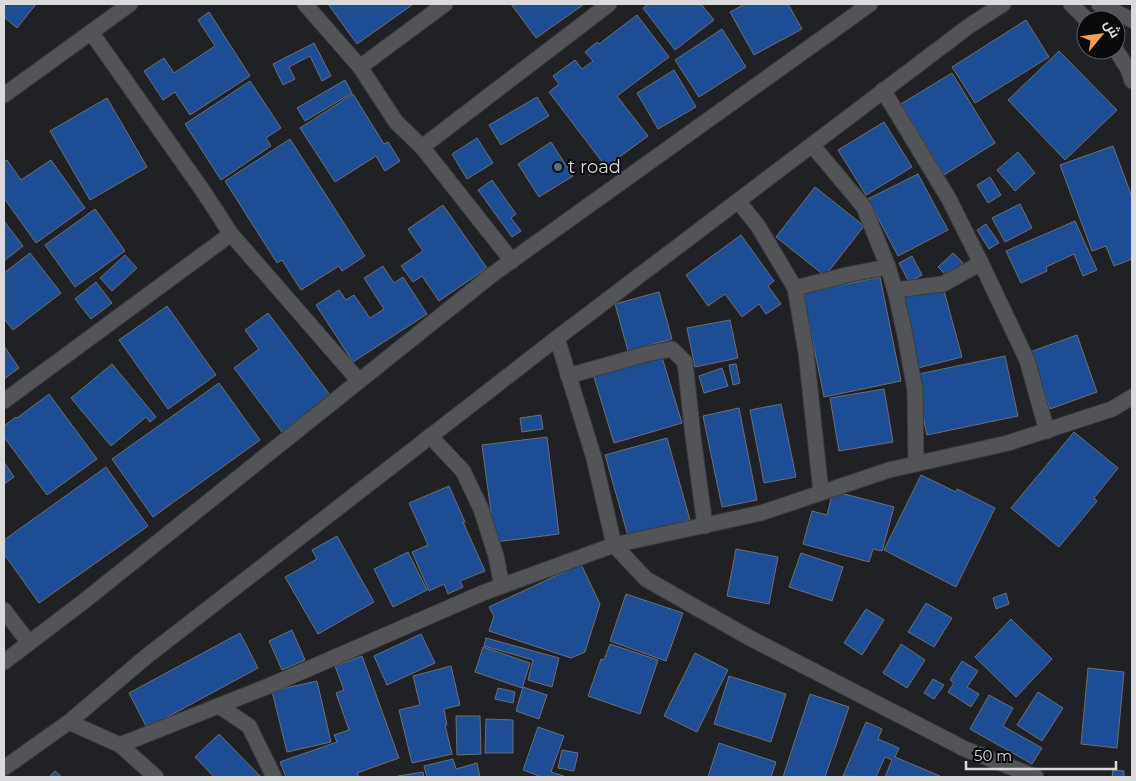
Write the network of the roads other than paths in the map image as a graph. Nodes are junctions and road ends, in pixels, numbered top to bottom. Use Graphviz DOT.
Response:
graph roads {
  1 [pos="130,4"];
  2 [pos="305,4"];
  3 [pos="445,4"];
  4 [pos="609,4"];
  5 [pos="870,4"];
  6 [pos="1003,4"];
  7 [pos="1099,4"];
  8 [pos="1132,20"];
  9 [pos="91,32"];
  10 [pos="1122,60"];
  11 [pos="360,67"];
  12 [pos="1132,81"];
  13 [pos="884,90"];
  14 [pos="4,95"];
  15 [pos="812,145"];
  16 [pos="422,147"];
  17 [pos="738,201"];
  18 [pos="231,234"];
  19 [pos="512,261"];
  20 [pos="981,263"];
  21 [pos="888,267"];
  22 [pos="795,288"];
  23 [pos="894,290"];
  24 [pos="556,338"];
  25 [pos="568,376"];
  26 [pos="359,381"];
  27 [pos="1132,396"];
  28 [pos="4,401"];
  29 [pos="1047,430"];
  30 [pos="430,436"];
  31 [pos="916,464"];
  32 [pos="821,492"];
  33 [pos="705,526"];
  34 [pos="614,545"];
  35 [pos="502,586"];
  36 [pos="4,610"];
  37 [pos="28,643"];
  38 [pos="4,662"];
  39 [pos="219,706"];
  40 [pos="69,722"];
  41 [pos="120,745"];
  42 [pos="4,768"];
  43 [pos="156,777"];
  44 [pos="274,777"];
  45 [pos="1036,777"];
  1 -- 9 [label="street"];
  2 -- 11 [label="street"];
  3 -- 11 [label="street"];
  4 -- 16 [label="street"];
  5 -- 19 [label="street"];
  6 -- 13 [label="street"];
  7 -- 8 [label="street"];
  9 -- 14 [label="street"];
  9 -- 18 [label="street"];
  10 -- 12 [label="street"];
  11 -- 16 [label="street"];
  13 -- 15 [label="street"];
  13 -- 20 [label="street"];
  15 -- 17 [label="street"];
  15 -- 21 [label="street"];
  16 -- 19 [label="street"];
  17 -- 22 [label="street"];
  17 -- 24 [label="street"];
  18 -- 26 [label="street"];
  18 -- 28 [label="street"];
  19 -- 26 [label="street"];
  20 -- 23 [label="street"];
  20 -- 29 [label="street"];
  21 -- 22 [label="street"];
  21 -- 23 [label="street"];
  22 -- 32 [label="street"];
  23 -- 31 [label="street"];
  24 -- 25 [label="street"];
  24 -- 30 [label="street"];
  25 -- 33 [label="street"];
  25 -- 34 [label="street"];
  26 -- 37 [label="street"];
  27 -- 29 [label="street"];
  29 -- 31 [label="street"];
  30 -- 35 [label="street"];
  30 -- 40 [label="street"];
  31 -- 32 [label="street"];
  32 -- 33 [label="street"];
  33 -- 34 [label="street"];
  34 -- 35 [label="street"];
  34 -- 45 [label="street"];
  35 -- 39 [label="street"];
  36 -- 37 [label="street"];
  37 -- 38 [label="street"];
  39 -- 41 [label="street"];
  39 -- 44 [label="street"];
  40 -- 41 [label="street"];
  40 -- 42 [label="street"];
  41 -- 43 [label="street"];
}
